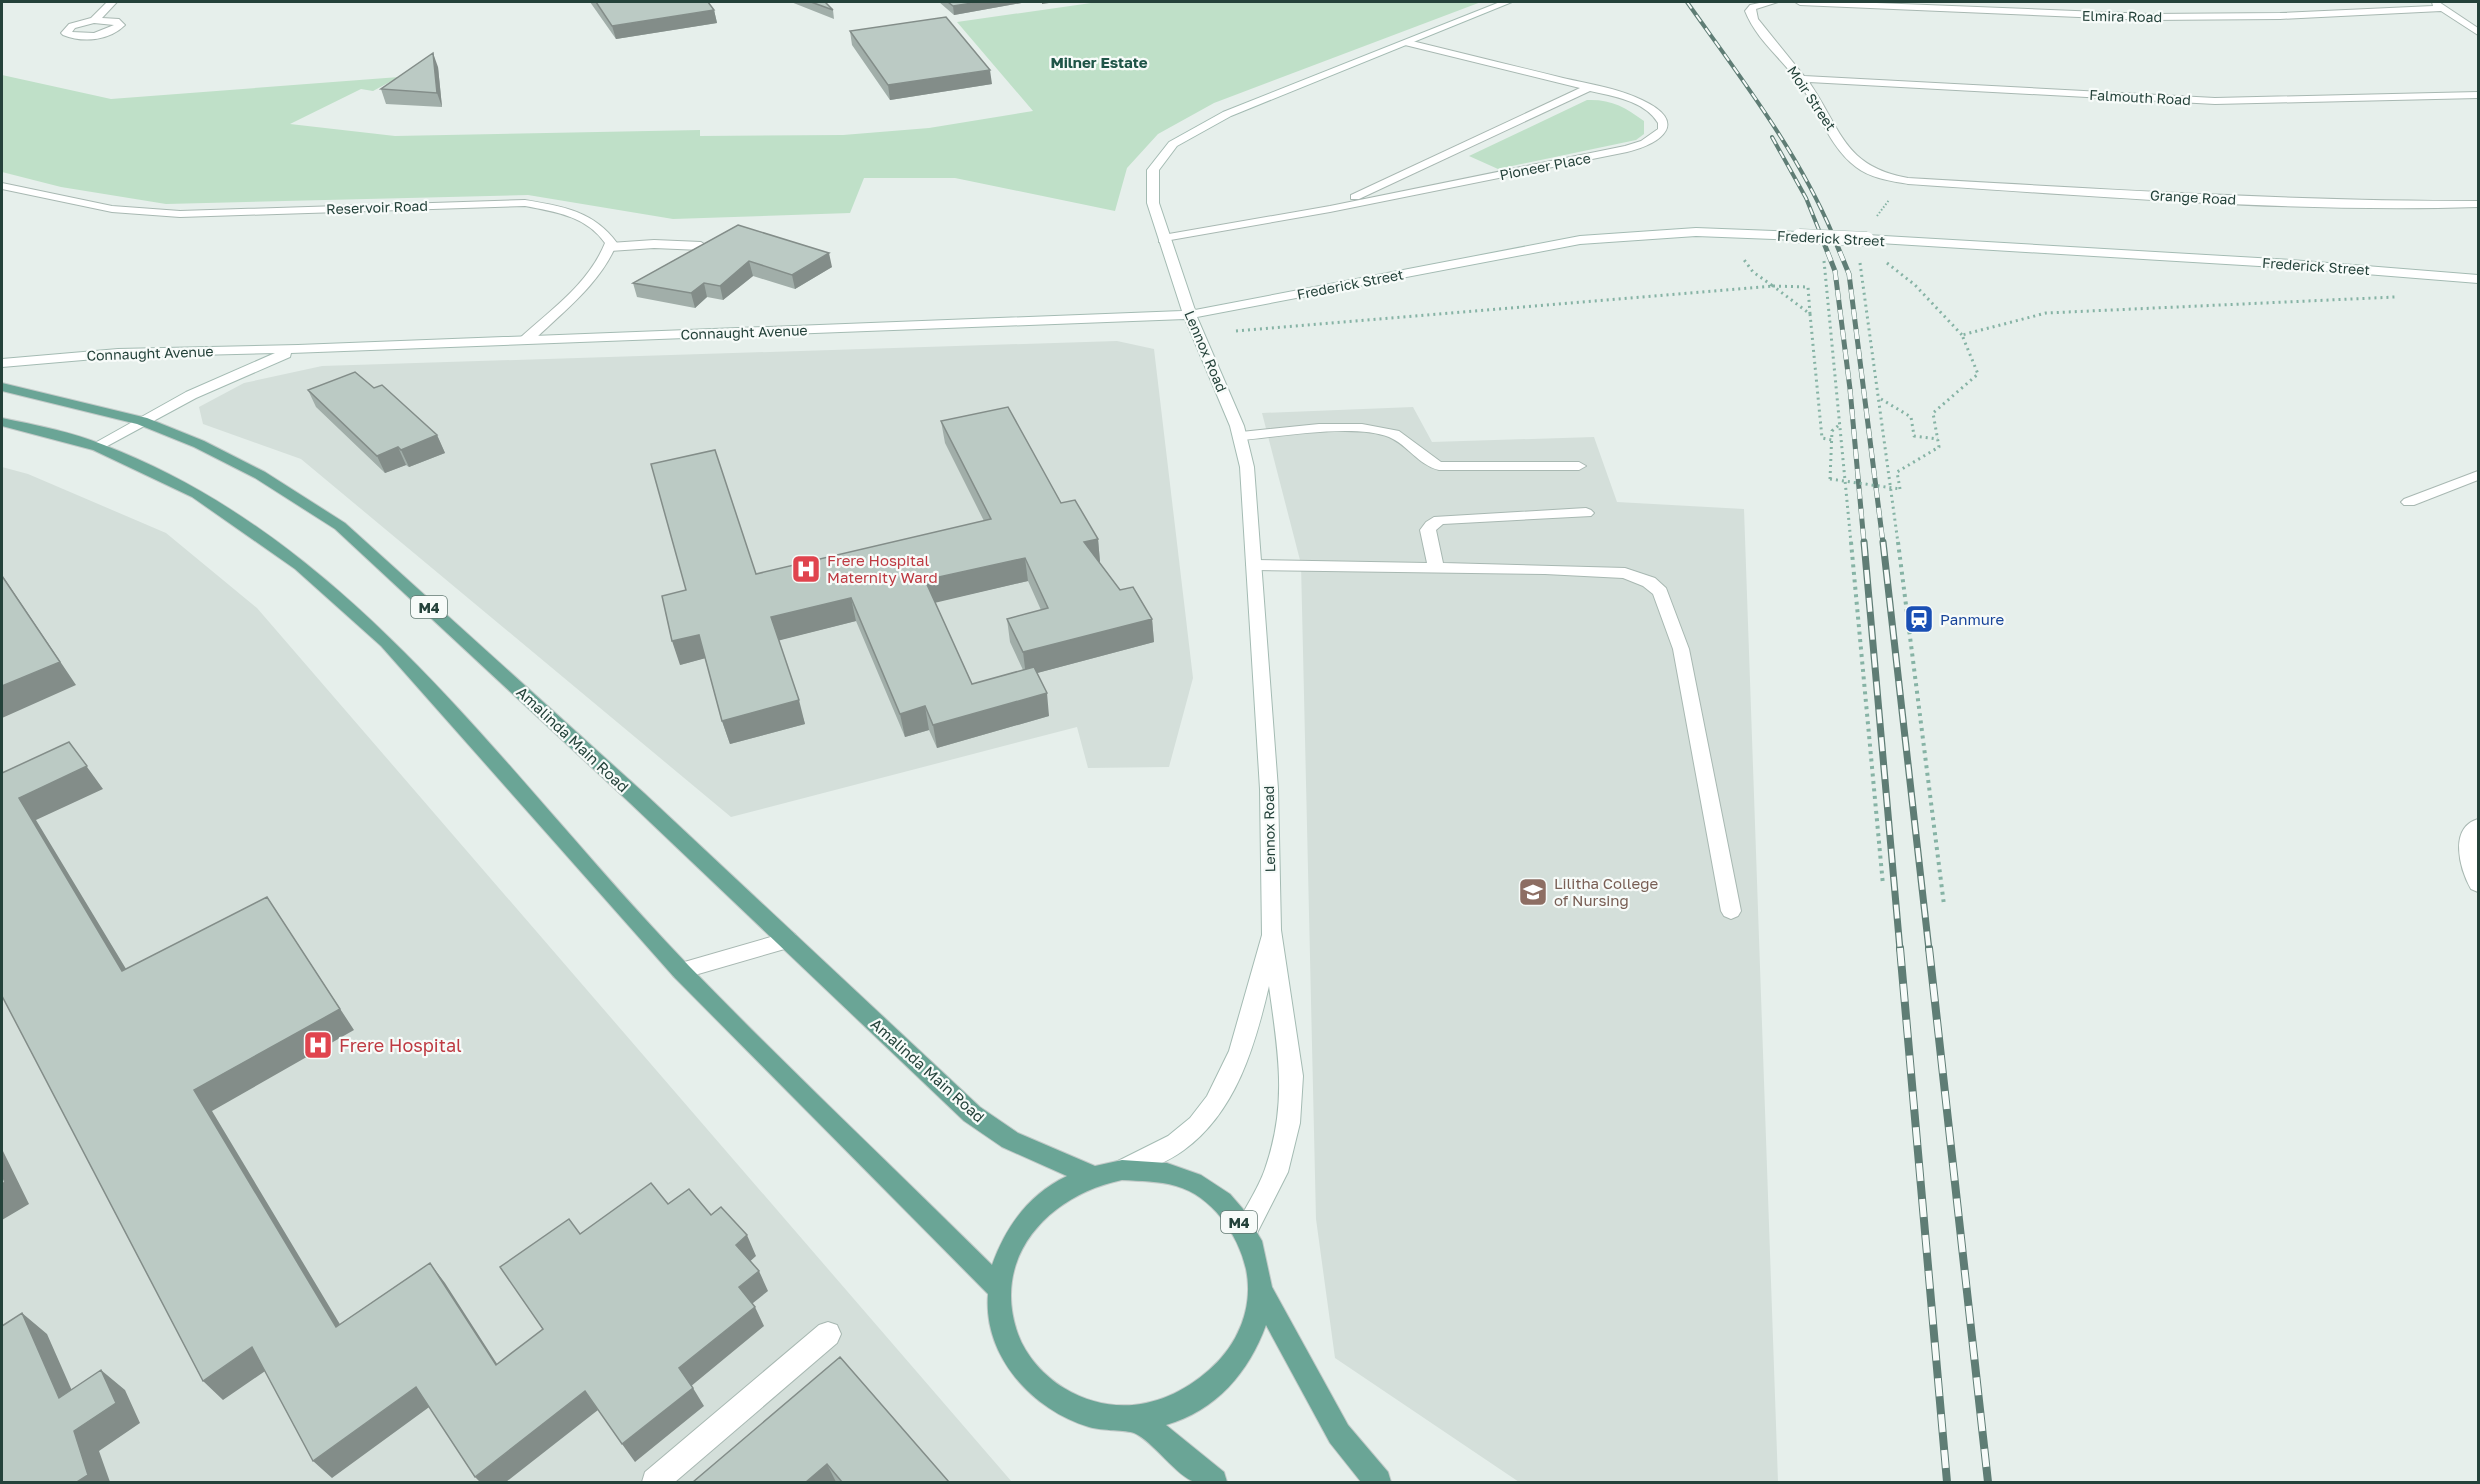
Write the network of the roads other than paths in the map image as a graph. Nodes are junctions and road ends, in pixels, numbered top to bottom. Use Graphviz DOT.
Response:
graph roads {
  1 [pos="112,2"];
  2 [pos="1507,2"];
  3 [pos="1773,2"];
  4 [pos="1800,2"];
  5 [pos="2031,2"];
  6 [pos="2433,2"];
  7 [pos="2444,8"];
  8 [pos="2049,14"];
  9 [pos="94,20"];
  10 [pos="2478,32"];
  11 [pos="88,36"];
  12 [pos="1408,43"];
  13 [pos="83,47"];
  14 [pos="1802,79"];
  15 [pos="1590,87"];
  16 [pos="2478,95"];
  17 [pos="1908,182"];
  18 [pos="2,186"];
  19 [pos="2478,204"];
  20 [pos="1330,209"];
  21 [pos="1163,239"];
  22 [pos="701,246"];
  23 [pos="610,248"];
  24 [pos="2478,279"];
  25 [pos="1190,315"];
  26 [pos="526,340"];
  27 [pos="298,350"];
  28 [pos="2,363"];
  29 [pos="2,387"];
  30 [pos="142,421"];
  31 [pos="2,422"];
  32 [pos="1241,436"];
  33 [pos="98,447"];
  34 [pos="1580,466"];
  35 [pos="2478,475"];
  36 [pos="2409,502"];
  37 [pos="1586,513"];
  38 [pos="1254,565"];
  39 [pos="1436,569"];
  40 [pos="2478,826"];
  41 [pos="2478,884"];
  42 [pos="1731,911"];
  43 [pos="1271,930"];
  44 [pos="788,940"];
  45 [pos="681,971"];
  46 [pos="1122,1170"];
  47 [pos="1093,1176"];
  48 [pos="1246,1231"];
  49 [pos="999,1288"];
  50 [pos="1262,1292"];
  51 [pos="828,1334"];
  52 [pos="1138,1419"];
  53 [pos="655,1482"];
  54 [pos="1214,1482"];
  55 [pos="1378,1482"];
  1 -- 9 [label="street"];
  2 -- 12 [label="street, Lennox Road"];
  3 -- 14 [label="street, Moir Street"];
  4 -- 8 [label="street, Elmira Road"];
  5 -- 8 [label="street"];
  6 -- 7 [label="street"];
  7 -- 8 [label="street, Elmira Road"];
  7 -- 10 [label="street"];
  9 -- 11 [label="street"];
  9 -- 11 [label="street"];
  11 -- 13 [label="street"];
  12 -- 15 [label="street, Pioneer Place"];
  12 -- 21 [label="street, Lennox Road"];
  14 -- 16 [label="street, Falmouth Road"];
  14 -- 17 [label="street, Moir Street"];
  15 -- 20 [label="street, Pioneer Place"];
  15 -- 20 [label="street, Pioneer Place"];
  17 -- 19 [label="street, Grange Road"];
  18 -- 23 [label="street, Reservoir Road"];
  20 -- 21 [label="street, Pioneer Place"];
  21 -- 25 [label="street, Lennox Road"];
  22 -- 23 [label="street"];
  23 -- 26 [label="street"];
  24 -- 25 [label="street, Frederick Street, bridge"];
  25 -- 26 [label="street, Connaught Avenue"];
  25 -- 32 [label="street, Lennox Road"];
  26 -- 27 [label="street, Connaught Avenue"];
  27 -- 28 [label="street, Connaught Avenue"];
  27 -- 30 [label="street, Connaught Avenue"];
  29 -- 30 [label="main road, Amalinda Main Road / M4"];
  30 -- 33 [label="street, Connaught Avenue"];
  30 -- 44 [label="main road, Amalinda Main Road / M4"];
  31 -- 33 [label="main road"];
  32 -- 34 [label="street"];
  32 -- 38 [label="street, Lennox Road"];
  33 -- 45 [label="main road"];
  35 -- 36 [label="street"];
  37 -- 39 [label="street"];
  38 -- 39 [label="street"];
  38 -- 43 [label="street, Lennox Road"];
  39 -- 42 [label="street"];
  40 -- 41 [label="street"];
  43 -- 46 [label="street, Lennox Road"];
  43 -- 48 [label="street, Lennox Road"];
  44 -- 45 [label="street"];
  44 -- 47 [label="main road, Amalinda Main Road / M4"];
  45 -- 49 [label="main road"];
  46 -- 47 [label="main road, M4"];
  46 -- 48 [label="main road, M4"];
  47 -- 49 [label="main road, M4"];
  48 -- 50 [label="main road, M4"];
  49 -- 52 [label="main road, M4"];
  50 -- 52 [label="main road, M4"];
  50 -- 55 [label="main road, M4"];
  51 -- 53 [label="street"];
  52 -- 54 [label="main road"];
}
